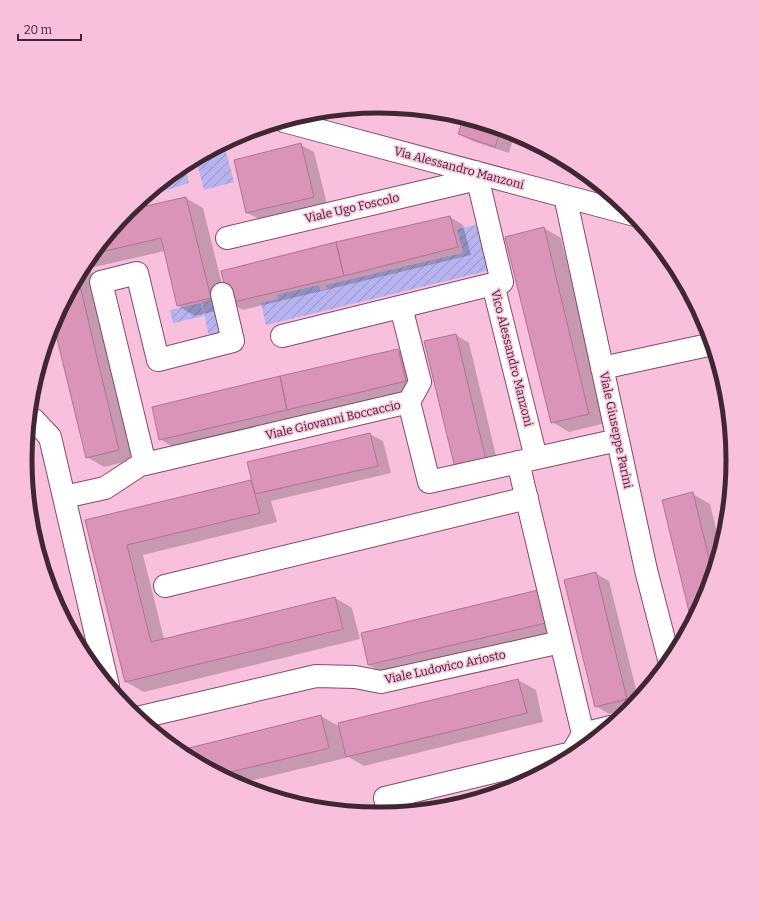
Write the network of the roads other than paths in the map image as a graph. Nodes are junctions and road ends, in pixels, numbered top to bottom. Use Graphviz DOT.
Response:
graph roads {
  1 [pos="298,123"];
  2 [pos="476,175"];
  3 [pos="565,196"];
  4 [pos="621,211"];
  5 [pos="227,238"];
  6 [pos="493,284"];
  7 [pos="222,294"];
  8 [pos="400,307"];
  9 [pos="282,336"];
  10 [pos="708,345"];
  11 [pos="602,368"];
  12 [pos="409,402"];
  13 [pos="35,421"];
  14 [pos="618,440"];
  15 [pos="527,460"];
  16 [pos="145,464"];
  17 [pos="64,497"];
  18 [pos="527,498"];
  19 [pos="164,586"];
  20 [pos="561,642"];
  21 [pos="668,654"];
  22 [pos="105,673"];
  23 [pos="144,716"];
  24 [pos="599,730"];
  25 [pos="583,734"];
  26 [pos="575,747"];
  27 [pos="563,755"];
  28 [pos="387,808"];
  1 -- 2 [label="street, Via Alessandro Manzoni"];
  2 -- 3 [label="street, Via Alessandro Manzoni"];
  2 -- 5 [label="street, Viale Ugo Foscolo"];
  2 -- 6 [label="street, Vico Alessandro Manzoni"];
  3 -- 4 [label="street, Via Alessandro Manzoni"];
  3 -- 11 [label="street, Viale Giuseppe Parini"];
  6 -- 8 [label="street"];
  6 -- 15 [label="street, Vico Alessandro Manzoni"];
  7 -- 16 [label="street"];
  8 -- 9 [label="street"];
  8 -- 12 [label="street"];
  10 -- 11 [label="street"];
  11 -- 14 [label="street, Viale Giuseppe Parini"];
  12 -- 15 [label="street, Viale Giovanni Boccaccio"];
  12 -- 16 [label="street, Viale Giovanni Boccaccio"];
  13 -- 17 [label="street"];
  14 -- 15 [label="street, Viale Giovanni Boccaccio"];
  14 -- 21 [label="street, Viale Giuseppe Parini"];
  15 -- 18 [label="street, Vico Alessandro Manzoni"];
  16 -- 17 [label="street, Viale Giovanni Boccaccio"];
  17 -- 22 [label="street"];
  18 -- 19 [label="street"];
  18 -- 20 [label="street, Vico Alessandro Manzoni"];
  20 -- 23 [label="street, Viale Ludovico Ariosto"];
  20 -- 25 [label="street"];
  24 -- 25 [label="street"];
  25 -- 26 [label="street"];
  27 -- 28 [label="street"];
}
